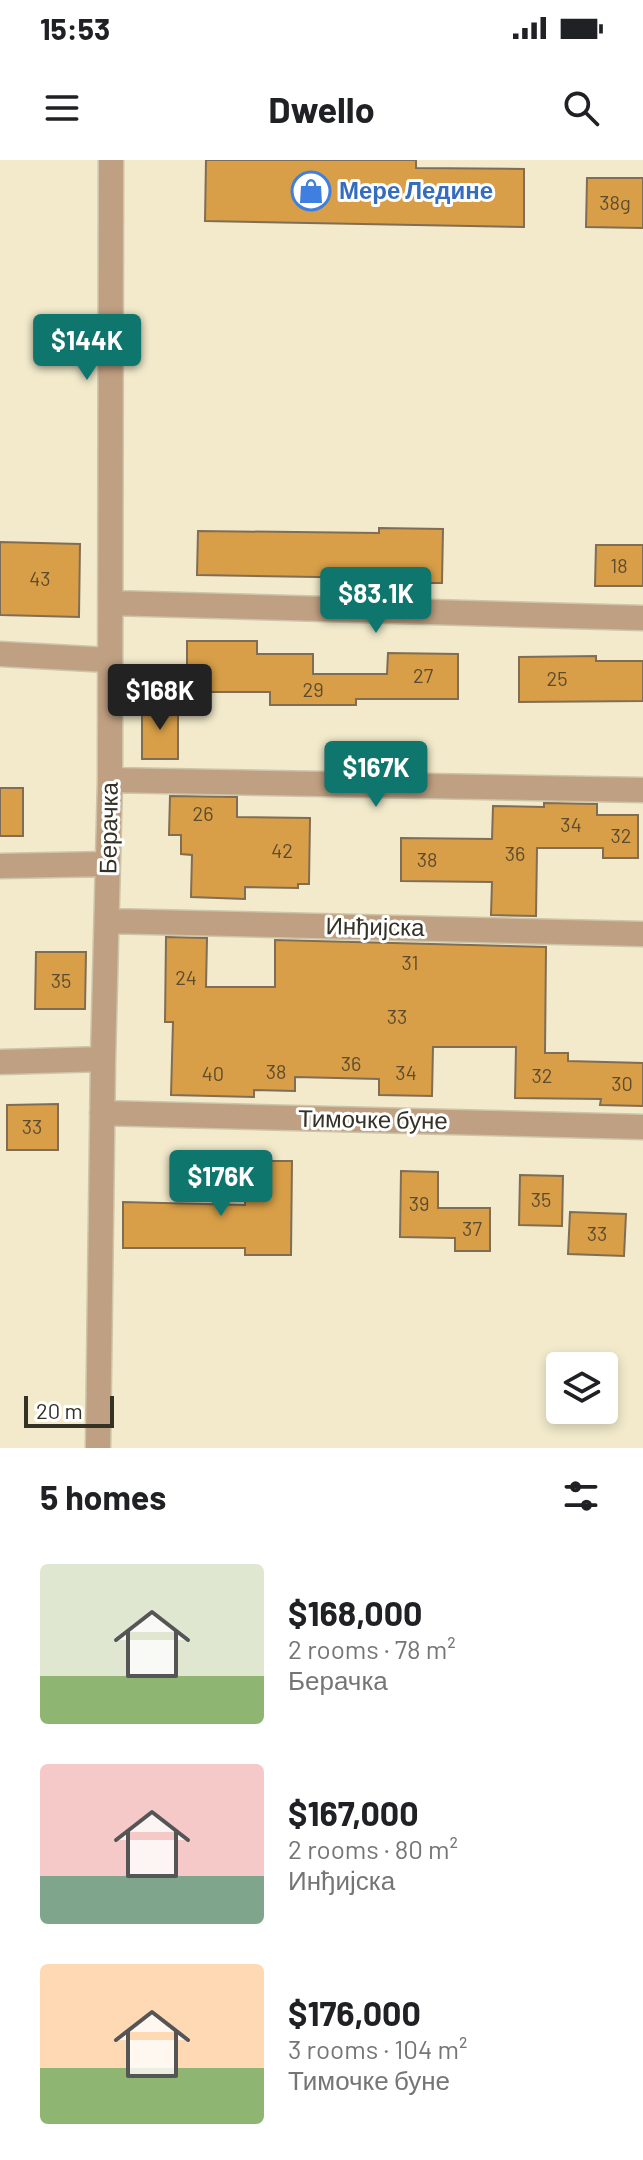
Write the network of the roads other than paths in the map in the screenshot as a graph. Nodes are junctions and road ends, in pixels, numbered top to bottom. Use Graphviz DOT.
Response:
graph roads {
  1 [pos="111,160"];
  2 [pos="111,603"];
  3 [pos="643,618"];
  4 [pos="0,654"];
  5 [pos="109,660"];
  6 [pos="110,780"];
  7 [pos="643,790"];
  8 [pos="108,864"];
  9 [pos="0,866"];
  10 [pos="107,921"];
  11 [pos="643,934"];
  12 [pos="103,1059"];
  13 [pos="0,1062"];
  14 [pos="102,1113"];
  15 [pos="643,1127"];
  16 [pos="98,1448"];
  1 -- 2 [label="street, Берачка"];
  2 -- 3 [label="street"];
  2 -- 5 [label="street, Берачка"];
  4 -- 5 [label="street"];
  5 -- 6 [label="street, Берачка"];
  6 -- 7 [label="street"];
  6 -- 8 [label="street, Берачка"];
  8 -- 9 [label="street"];
  8 -- 10 [label="street, Берачка"];
  10 -- 11 [label="street, Инђијска"];
  10 -- 12 [label="street, Берачка"];
  12 -- 13 [label="street"];
  12 -- 14 [label="street, Берачка"];
  14 -- 15 [label="street, Тимочке буне"];
  14 -- 16 [label="street, Берачка"];
}
